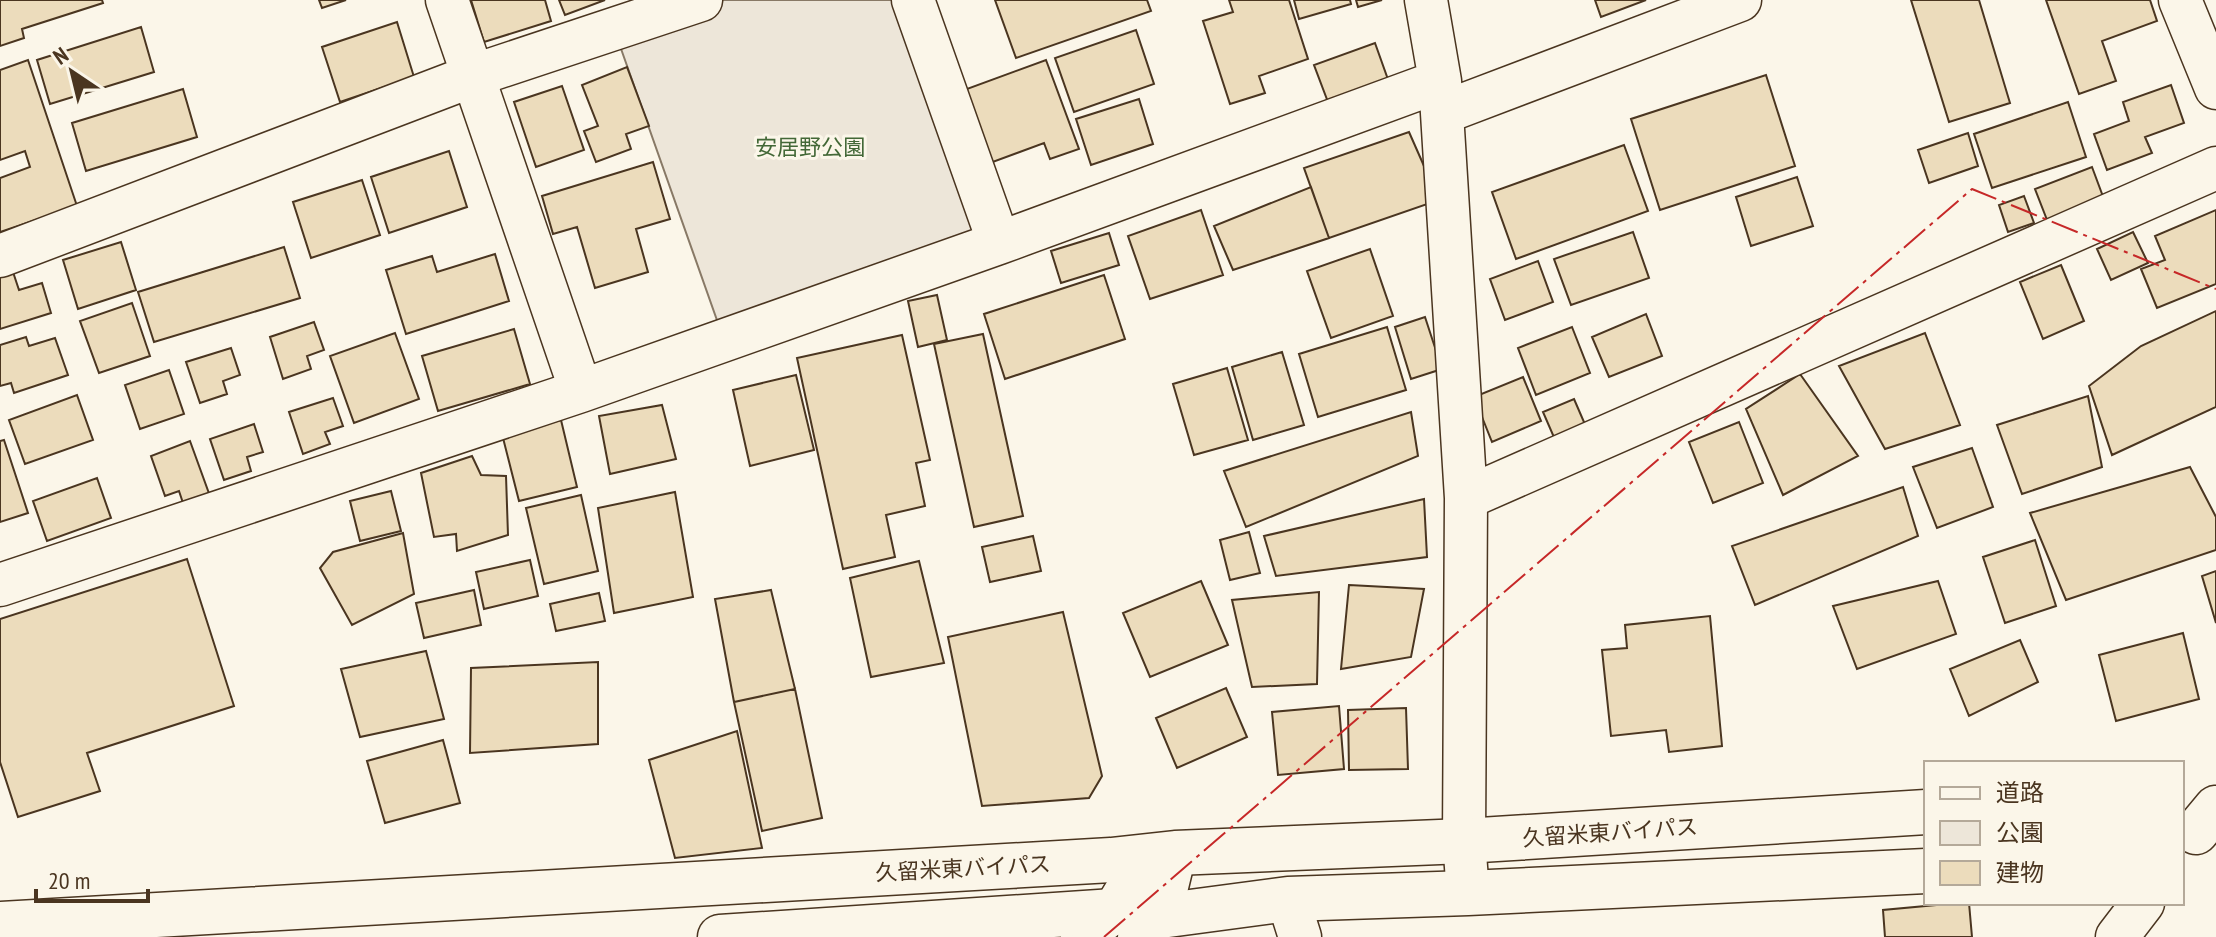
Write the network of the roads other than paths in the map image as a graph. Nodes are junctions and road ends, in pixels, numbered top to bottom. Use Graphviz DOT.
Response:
graph roads {
  1 [pos="447,0"];
  2 [pos="701,0"];
  3 [pos="913,0"];
  4 [pos="1426,0"];
  5 [pos="1740,0"];
  6 [pos="2180,0"];
  7 [pos="472,76"];
  8 [pos="2216,88"];
  9 [pos="1441,97"];
  10 [pos="2216,168"];
  11 [pos="999,243"];
  12 [pos="0,256"];
  13 [pos="581,391"];
  14 [pos="1466,498"];
  15 [pos="0,585"];
  16 [pos="1924,812"];
  17 [pos="1464,841"];
  18 [pos="1161,855"];
  19 [pos="1924,871"];
  20 [pos="1468,893"];
  21 [pos="2141,905"];
  22 [pos="1294,918"];
  23 [pos="0,924"];
  24 [pos="1124,925"];
  25 [pos="942,930"];
  26 [pos="720,937"];
  27 [pos="2117,937"];
  1 -- 7 [label="street"];
  2 -- 7 [label="street"];
  3 -- 11 [label="street"];
  4 -- 9 [label="street"];
  5 -- 9 [label="street"];
  6 -- 8 [label="street"];
  7 -- 12 [label="street"];
  7 -- 13 [label="street"];
  9 -- 11 [label="street"];
  9 -- 14 [label="street"];
  10 -- 14 [label="street"];
  11 -- 13 [label="street"];
  13 -- 15 [label="street"];
  14 -- 17 [label="street"];
  16 -- 17 [label="highway, 久留米東バイパス"];
  17 -- 18 [label="highway, 久留米東バイパス"];
  17 -- 20 [label="street"];
  18 -- 23 [label="highway, 久留米東バイパス"];
  18 -- 24 [label="street"];
  19 -- 20 [label="highway"];
  20 -- 22 [label="highway"];
  21 -- 27 [label="street"];
  22 -- 24 [label="highway"];
  24 -- 25 [label="highway"];
  25 -- 26 [label="highway"];
}
